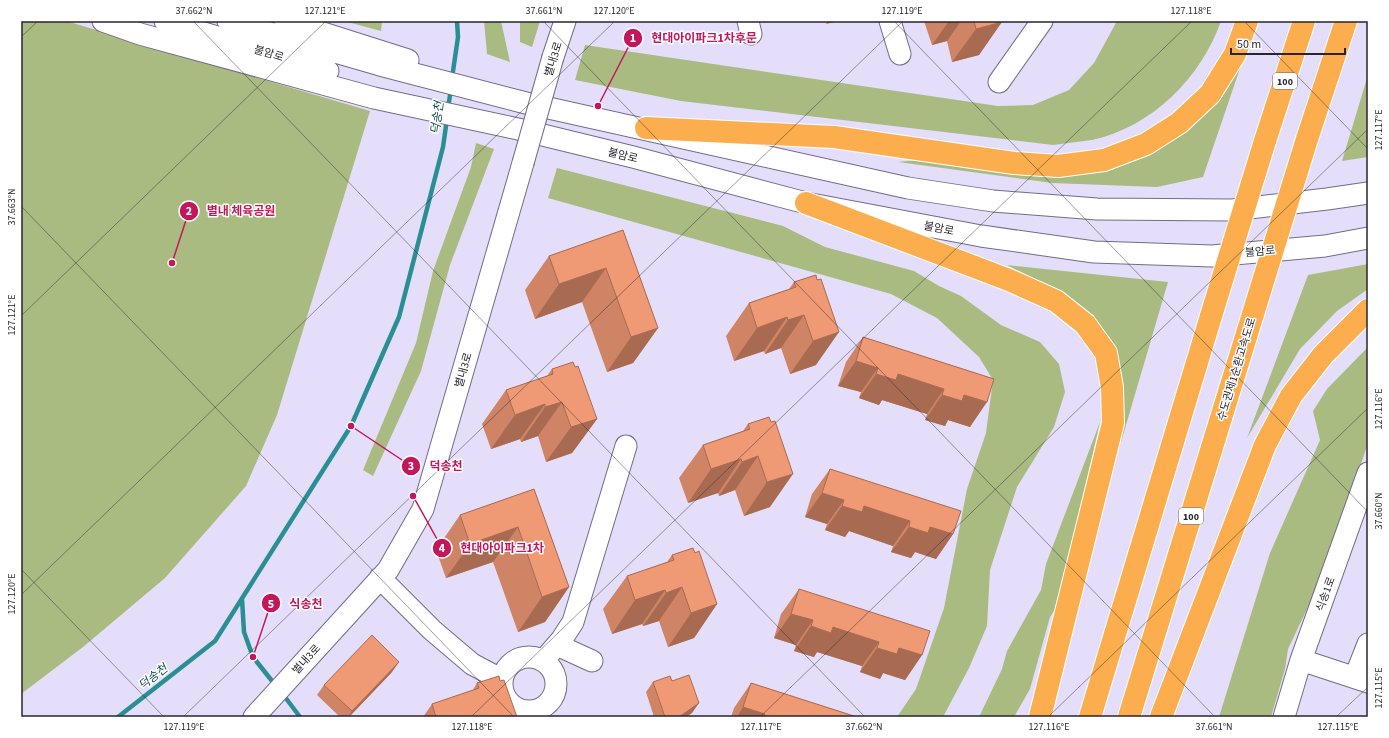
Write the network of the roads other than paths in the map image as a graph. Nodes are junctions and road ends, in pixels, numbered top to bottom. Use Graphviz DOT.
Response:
graph roads {
  1 [pos="103,21"];
  2 [pos="165,21"];
  3 [pos="228,21"];
  4 [pos="285,21"];
  5 [pos="565,21"];
  6 [pos="890,21"];
  7 [pos="1247,21"];
  8 [pos="1304,21"];
  9 [pos="1346,21"];
  10 [pos="1033,24"];
  11 [pos="133,28"];
  12 [pos="900,54"];
  13 [pos="377,74"];
  14 [pos="999,82"];
  15 [pos="646,128"];
  16 [pos="1368,192"];
  17 [pos="806,203"];
  18 [pos="1368,238"];
  19 [pos="1368,310"];
  20 [pos="626,446"];
  21 [pos="1368,473"];
  22 [pos="380,578"];
  23 [pos="1368,644"];
  24 [pos="557,645"];
  25 [pos="1301,660"];
  26 [pos="543,661"];
  27 [pos="592,661"];
  28 [pos="502,680"];
  29 [pos="1362,680"];
  30 [pos="257,714"];
  31 [pos="1040,717"];
  32 [pos="1090,717"];
  33 [pos="1129,717"];
  34 [pos="1161,717"];
  35 [pos="1284,717"];
  1 -- 11 [label="street"];
  2 -- 13 [label="street, 불암로"];
  3 -- 13 [label="street, 불암로"];
  4 -- 13 [label="street"];
  5 -- 22 [label="street, 별내3로, bridge"];
  6 -- 12 [label="street"];
  7 -- 15 [label="highway"];
  8 -- 32 [label="highway, 100, bridge"];
  9 -- 33 [label="highway, 수도권제1순환고속도로 / 100, bridge"];
  10 -- 14 [label="street"];
  11 -- 13 [label="street"];
  13 -- 15 [label="street"];
  13 -- 17 [label="street, 불암로"];
  15 -- 16 [label="street"];
  17 -- 18 [label="street, 불암로"];
  17 -- 31 [label="highway"];
  19 -- 34 [label="highway"];
  20 -- 24 [label="street"];
  21 -- 25 [label="street, 식송1로"];
  22 -- 28 [label="street"];
  22 -- 30 [label="street, 별내3로"];
  23 -- 29 [label="street"];
  24 -- 26 [label="street"];
  24 -- 27 [label="street"];
  25 -- 29 [label="street"];
  25 -- 35 [label="street, 식송1로"];
  26 -- 28 [label="street"];
  26 -- 28 [label="street"];
}
